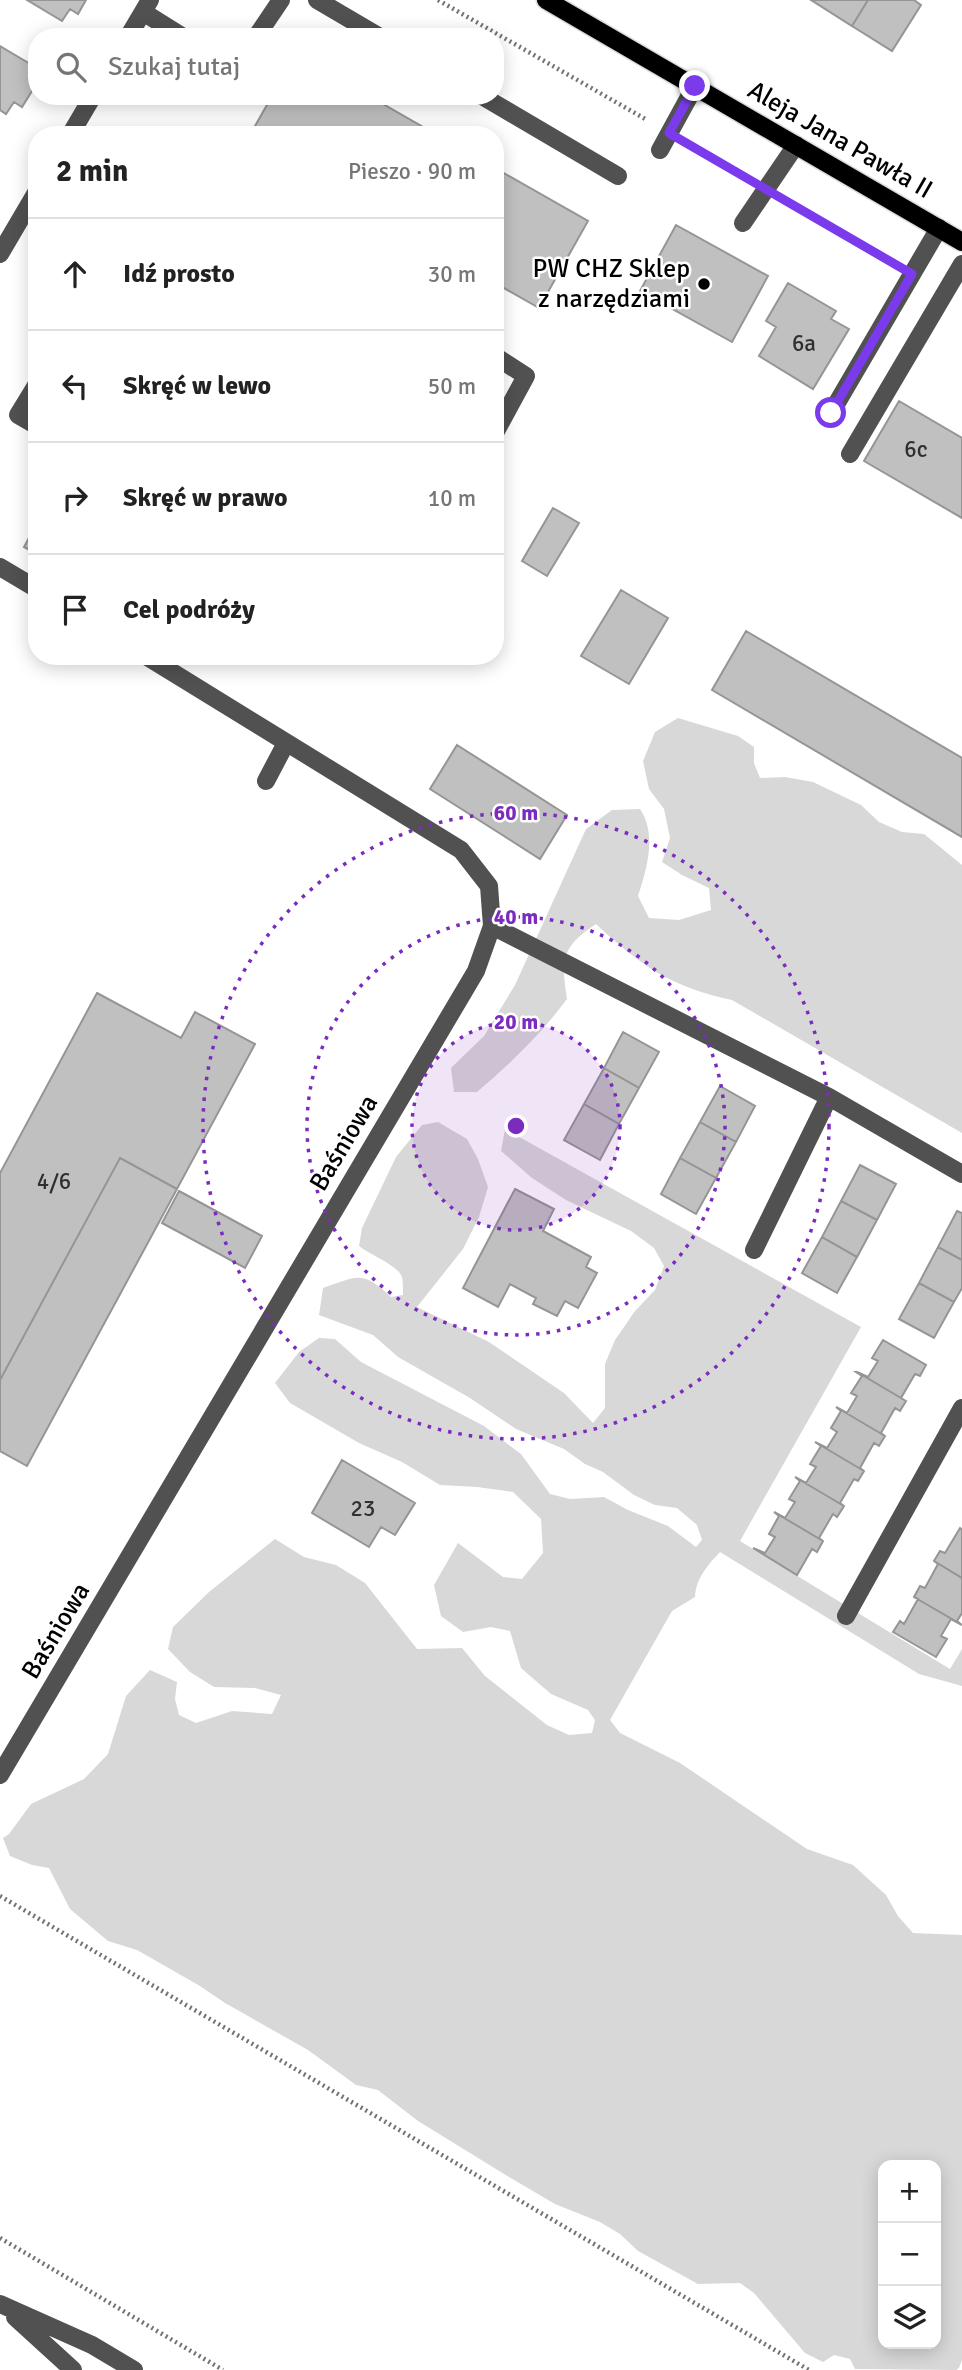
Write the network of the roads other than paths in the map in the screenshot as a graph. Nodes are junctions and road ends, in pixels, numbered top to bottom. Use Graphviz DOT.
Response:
graph roads {
  1 [pos="281,0"];
  2 [pos="317,0"];
  3 [pos="547,0"];
  4 [pos="146,6"];
  5 [pos="133,28"];
  6 [pos="172,28"];
  7 [pos="262,28"];
  8 [pos="365,28"];
  9 [pos="695,86"];
  10 [pos="88,105"];
  11 [pos="497,105"];
  12 [pos="75,126"];
  13 [pos="796,145"];
  14 [pos="660,150"];
  15 [pos="618,176"];
  16 [pos="28,206"];
  17 [pos="743,223"];
  18 [pos="939,228"];
  19 [pos="962,242"];
  20 [pos="0,254"];
  21 [pos="962,264"];
  22 [pos="504,362"];
  23 [pos="28,399"];
  24 [pos="831,413"];
  25 [pos="504,416"];
  26 [pos="28,421"];
  27 [pos="850,454"];
  28 [pos="0,567"];
  29 [pos="28,584"];
  30 [pos="160,665"];
  31 [pos="286,743"];
  32 [pos="266,780"];
  33 [pos="492,926"];
  34 [pos="829,1097"];
  35 [pos="962,1174"];
  36 [pos="754,1250"];
  37 [pos="962,1408"];
  38 [pos="846,1616"];
  39 [pos="0,1776"];
  40 [pos="1,2305"];
  41 [pos="73,2370"];
  42 [pos="134,2370"];
  1 -- 7 [label="street"];
  2 -- 8 [label="street"];
  3 -- 9 [label="main road, Aleja Jana Pawła II"];
  4 -- 5 [label="street"];
  4 -- 6 [label="street"];
  9 -- 13 [label="main road, Aleja Jana Pawła II"];
  9 -- 14 [label="street"];
  10 -- 12 [label="street"];
  11 -- 15 [label="street"];
  13 -- 17 [label="street"];
  13 -- 18 [label="main road, Aleja Jana Pawła II"];
  16 -- 20 [label="street"];
  18 -- 19 [label="main road, Aleja Jana Pawła II"];
  18 -- 24 [label="street"];
  21 -- 27 [label="street"];
  22 -- 25 [label="street"];
  23 -- 26 [label="street"];
  28 -- 29 [label="street"];
  30 -- 31 [label="street, Baśniowa"];
  31 -- 32 [label="street"];
  31 -- 33 [label="street, Baśniowa"];
  33 -- 34 [label="street"];
  33 -- 39 [label="street, Baśniowa"];
  34 -- 35 [label="street"];
  34 -- 36 [label="street"];
  37 -- 38 [label="street"];
  40 -- 41 [label="street"];
  40 -- 42 [label="street"];
}
